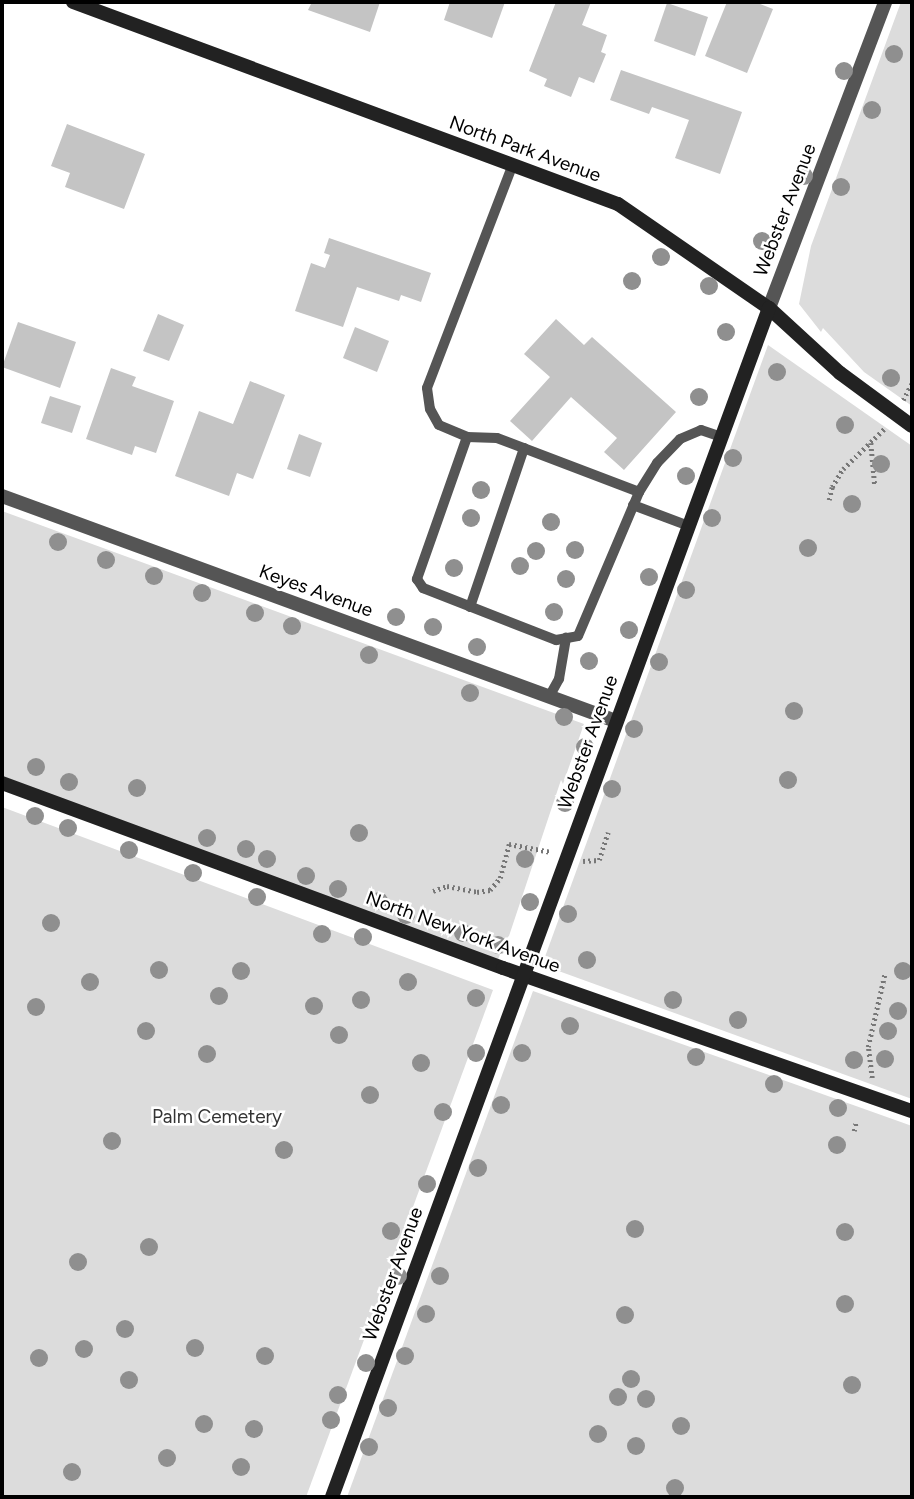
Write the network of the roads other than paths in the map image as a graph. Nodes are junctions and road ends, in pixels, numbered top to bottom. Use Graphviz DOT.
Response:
graph roads {
  1 [pos="73,2"];
  2 [pos="885,2"];
  3 [pos="513,164"];
  4 [pos="769,308"];
  5 [pos="912,426"];
  6 [pos="467,437"];
  7 [pos="722,437"];
  8 [pos="524,448"];
  9 [pos="640,489"];
  10 [pos="2,496"];
  11 [pos="633,505"];
  12 [pos="689,526"];
  13 [pos="470,607"];
  14 [pos="566,638"];
  15 [pos="549,697"];
  16 [pos="616,721"];
  17 [pos="2,783"];
  18 [pos="523,975"];
  19 [pos="912,1111"];
  20 [pos="332,1497"];
  1 -- 3 [label="street, North Park Avenue"];
  2 -- 4 [label="street, Webster Avenue"];
  3 -- 4 [label="street, North Park Avenue"];
  3 -- 6 [label="lane"];
  4 -- 5 [label="street, North Park Avenue"];
  4 -- 7 [label="street, Webster Avenue"];
  6 -- 8 [label="lane"];
  6 -- 13 [label="lane"];
  7 -- 9 [label="lane"];
  7 -- 12 [label="street, Webster Avenue"];
  8 -- 9 [label="lane"];
  8 -- 13 [label="lane"];
  9 -- 11 [label="lane"];
  10 -- 15 [label="street, Keyes Avenue"];
  11 -- 12 [label="lane"];
  11 -- 14 [label="lane"];
  12 -- 16 [label="street, Webster Avenue"];
  13 -- 14 [label="lane"];
  14 -- 15 [label="lane"];
  15 -- 16 [label="street, Keyes Avenue"];
  16 -- 18 [label="street, Webster Avenue"];
  17 -- 18 [label="street, North New York Avenue"];
  18 -- 19 [label="street, North New York Avenue"];
  18 -- 20 [label="street, Webster Avenue"];
}
